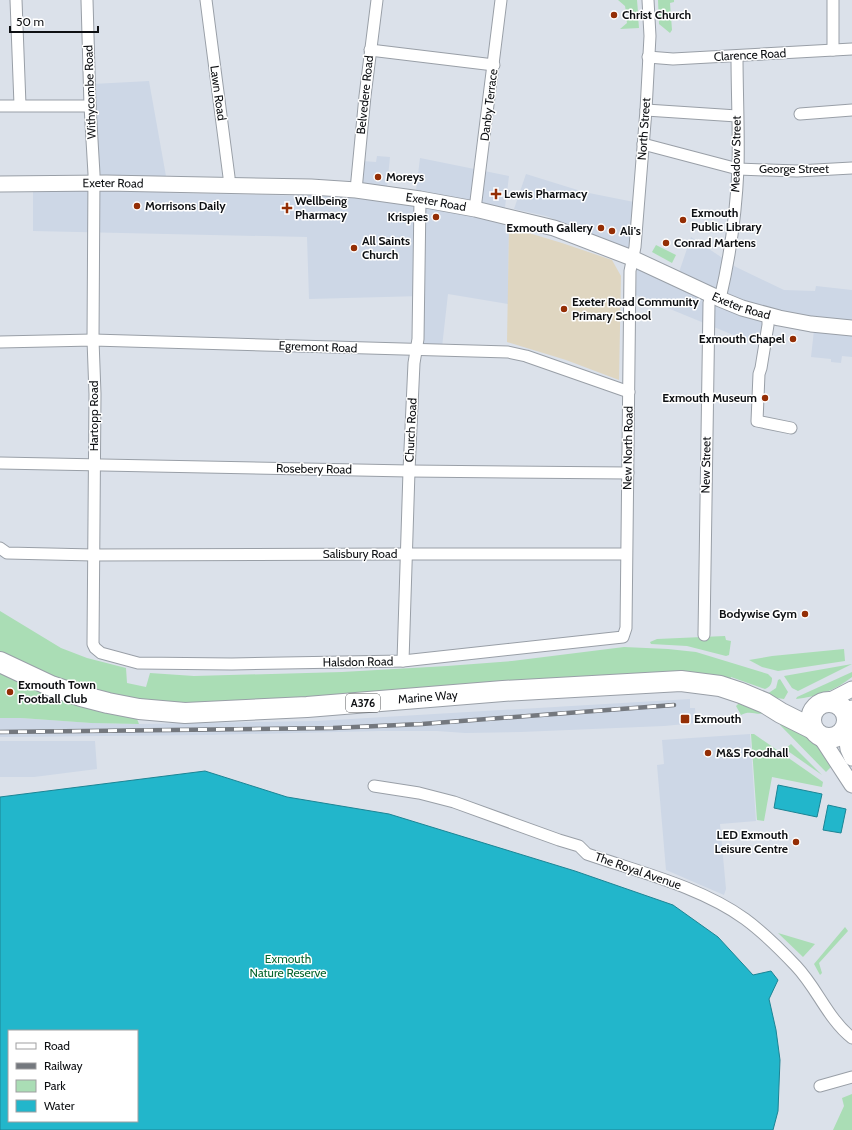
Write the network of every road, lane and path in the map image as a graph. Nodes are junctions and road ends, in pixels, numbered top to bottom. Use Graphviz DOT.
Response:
graph roads {
  1 [pos="16,0"];
  2 [pos="87,0"];
  3 [pos="206,0"];
  4 [pos="377,0"];
  5 [pos="501,0"];
  6 [pos="648,0"];
  7 [pos="833,0"];
  8 [pos="852,49"];
  9 [pos="370,50"];
  10 [pos="833,50"];
  11 [pos="737,56"];
  12 [pos="648,58"];
  13 [pos="494,65"];
  14 [pos="20,105"];
  15 [pos="0,106"];
  16 [pos="90,106"];
  17 [pos="646,110"];
  18 [pos="852,110"];
  19 [pos="800,114"];
  20 [pos="738,116"];
  21 [pos="643,144"];
  22 [pos="852,168"];
  23 [pos="738,169"];
  24 [pos="94,183"];
  25 [pos="0,184"];
  26 [pos="229,186"];
  27 [pos="356,190"];
  28 [pos="420,199"];
  29 [pos="475,209"];
  30 [pos="632,258"];
  31 [pos="716,297"];
  32 [pos="768,315"];
  33 [pos="852,328"];
  34 [pos="93,340"];
  35 [pos="0,342"];
  36 [pos="416,350"];
  37 [pos="629,392"];
  38 [pos="790,428"];
  39 [pos="0,463"];
  40 [pos="94,464"];
  41 [pos="409,471"];
  42 [pos="628,473"];
  43 [pos="0,548"];
  44 [pos="406,554"];
  45 [pos="626,554"];
  46 [pos="93,555"];
  47 [pos="704,635"];
  48 [pos="623,638"];
  49 [pos="95,648"];
  50 [pos="403,661"];
  51 [pos="0,662"];
  52 [pos="852,689"];
  53 [pos="765,703"];
  54 [pos="823,704"];
  55 [pos="848,719"];
  56 [pos="817,733"];
  57 [pos="852,758"];
  58 [pos="852,785"];
  59 [pos="374,786"];
  60 [pos="852,1038"];
  61 [pos="852,1077"];
  62 [pos="820,1086"];
  1 -- 14 [label="street"];
  2 -- 16 [label="street, Withycombe Road"];
  3 -- 26 [label="street, Lawn Road"];
  4 -- 9 [label="street, Belvedere Road"];
  5 -- 13 [label="street, Danby Terrace"];
  6 -- 12 [label="street, North Street"];
  7 -- 10 [label="street"];
  8 -- 10 [label="street, Clarence Road"];
  9 -- 13 [label="street"];
  9 -- 27 [label="street, Belvedere Road"];
  10 -- 11 [label="street, Clarence Road"];
  11 -- 12 [label="street, Clarence Road"];
  11 -- 20 [label="street, Meadow Street"];
  12 -- 17 [label="street, North Street"];
  13 -- 29 [label="street, Danby Terrace"];
  14 -- 15 [label="street"];
  14 -- 16 [label="street"];
  16 -- 24 [label="street, Withycombe Road"];
  17 -- 20 [label="street"];
  17 -- 21 [label="street, North Street"];
  18 -- 19 [label="street"];
  20 -- 23 [label="street, Meadow Street"];
  21 -- 23 [label="street, George Street"];
  21 -- 30 [label="street, North Street"];
  22 -- 23 [label="street, George Street"];
  23 -- 31 [label="street, Meadow Street"];
  24 -- 25 [label="street, Exeter Road"];
  24 -- 26 [label="street, Exeter Road"];
  24 -- 34 [label="street, Hartopp Road"];
  26 -- 27 [label="street, Exeter Road"];
  27 -- 28 [label="street, Exeter Road"];
  28 -- 29 [label="street, Exeter Road"];
  28 -- 36 [label="street, Church Road"];
  29 -- 30 [label="street, Exeter Road"];
  30 -- 31 [label="street, Exeter Road"];
  30 -- 37 [label="street, New North Road"];
  31 -- 32 [label="street, Exeter Road"];
  31 -- 47 [label="street, New Street"];
  32 -- 33 [label="street, Exeter Road"];
  32 -- 38 [label="street"];
  34 -- 35 [label="street, Egremont Road"];
  34 -- 36 [label="street, Egremont Road"];
  34 -- 40 [label="street, Hartopp Road"];
  36 -- 37 [label="street, Egremont Road"];
  36 -- 41 [label="street, Church Road"];
  37 -- 42 [label="street, New North Road"];
  39 -- 40 [label="street, Rosebery Road"];
  40 -- 41 [label="street, Rosebery Road"];
  40 -- 46 [label="street, Hartopp Road"];
  41 -- 42 [label="street, Rosebery Road"];
  41 -- 44 [label="street, Church Road"];
  42 -- 45 [label="street, New North Road"];
  43 -- 46 [label="street, Salisbury Road"];
  44 -- 45 [label="street, Salisbury Road"];
  44 -- 46 [label="street, Salisbury Road"];
  44 -- 50 [label="street, Church Road"];
  45 -- 48 [label="street, New North Road"];
  46 -- 49 [label="street, Hartopp Road"];
  48 -- 50 [label="street, Halsdon Road"];
  49 -- 50 [label="street, Halsdon Road"];
  51 -- 53 [label="highway, Marine Way / A376"];
  52 -- 54 [label="street"];
  53 -- 54 [label="highway, Marine Way / A376"];
  53 -- 56 [label="highway, Marine Way / A376"];
  54 -- 55 [label="highway, A376"];
  54 -- 56 [label="highway"];
  55 -- 56 [label="highway, A376"];
  55 -- 57 [label="street"];
  56 -- 58 [label="street"];
  59 -- 60 [label="street, The Royal Avenue"];
  61 -- 62 [label="street"];
}
